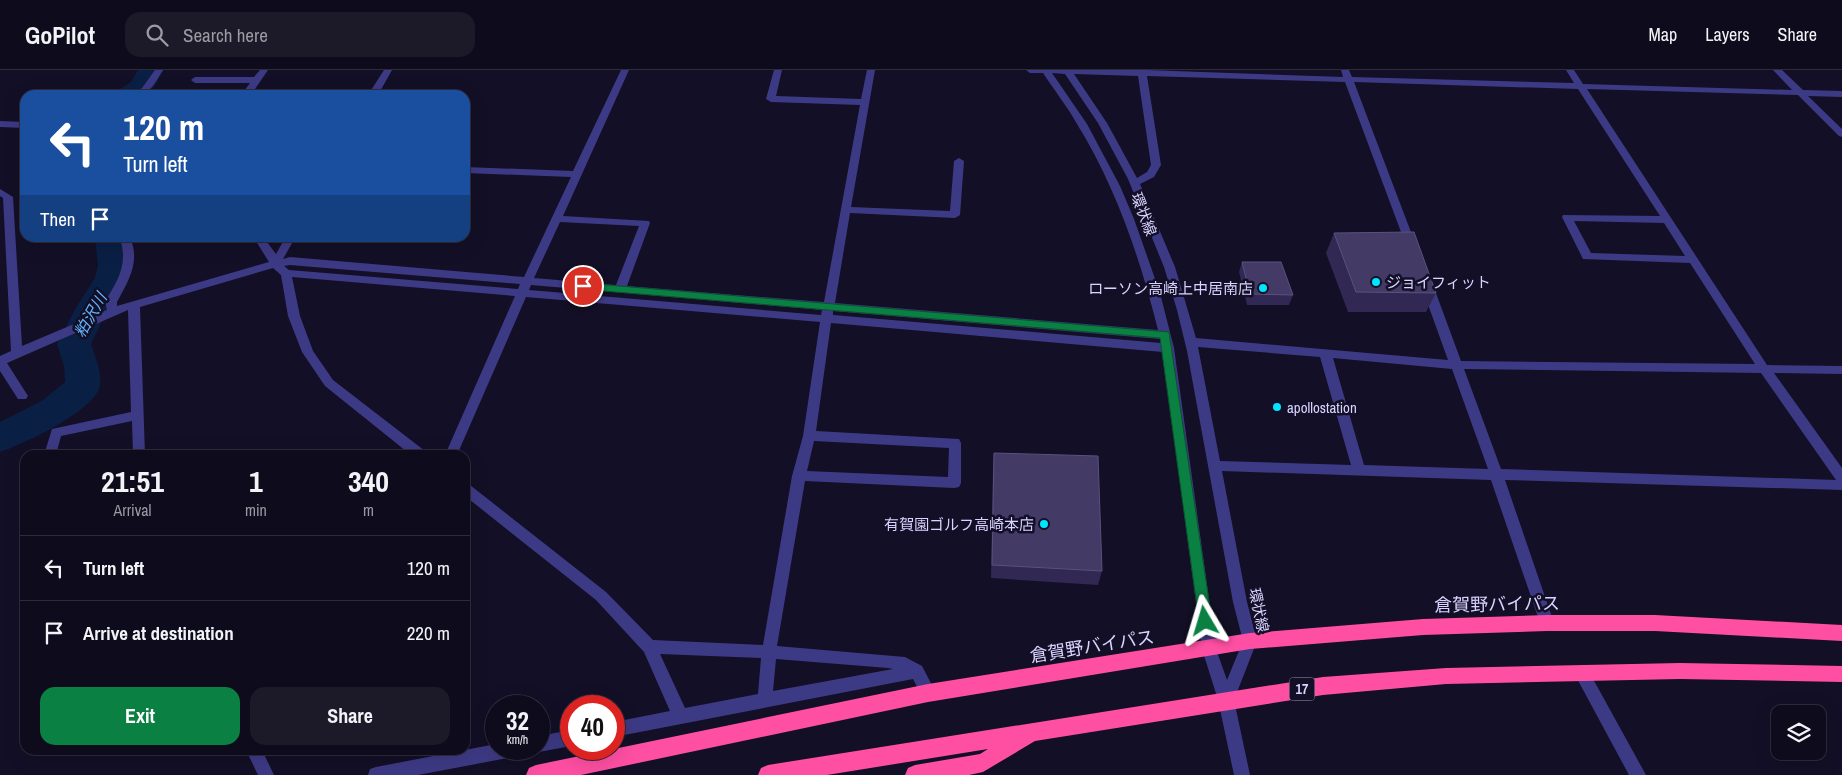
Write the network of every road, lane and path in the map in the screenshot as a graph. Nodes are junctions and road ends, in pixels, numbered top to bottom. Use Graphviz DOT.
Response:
graph roads {
  1 [pos="159,70"];
  2 [pos="264,70"];
  3 [pos="388,70"];
  4 [pos="626,70"];
  5 [pos="778,70"];
  6 [pos="871,70"];
  7 [pos="1030,70"];
  8 [pos="1045,70"];
  9 [pos="1570,70"];
  10 [pos="1777,70"];
  11 [pos="1068,71"];
  12 [pos="1142,72"];
  13 [pos="1347,75"];
  14 [pos="195,80"];
  15 [pos="256,80"];
  16 [pos="1580,86"];
  17 [pos="145,90"];
  18 [pos="249,90"];
  19 [pos="376,90"];
  20 [pos="1800,92"];
  21 [pos="1842,94"];
  22 [pos="865,102"];
  23 [pos="0,124"];
  24 [pos="20,125"];
  25 [pos="1842,134"];
  26 [pos="959,161"];
  27 [pos="470,170"];
  28 [pos="578,174"];
  29 [pos="1134,182"];
  30 [pos="0,192"];
  31 [pos="846,210"];
  32 [pos="558,219"];
  33 [pos="1668,220"];
  34 [pos="127,242"];
  35 [pos="262,242"];
  36 [pos="288,242"];
  37 [pos="1693,260"];
  38 [pos="274,264"];
  39 [pos="286,273"];
  40 [pos="527,282"];
  41 [pos="620,290"];
  42 [pos="522,294"];
  43 [pos="134,305"];
  44 [pos="828,307"];
  45 [pos="113,312"];
  46 [pos="826,320"];
  47 [pos="1165,335"];
  48 [pos="1191,342"];
  49 [pos="1168,348"];
  50 [pos="1325,352"];
  51 [pos="16,354"];
  52 [pos="0,361"];
  53 [pos="1457,365"];
  54 [pos="1764,369"];
  55 [pos="1842,370"];
  56 [pos="22,396"];
  57 [pos="138,415"];
  58 [pos="809,436"];
  59 [pos="51,450"];
  60 [pos="139,450"];
  61 [pos="414,450"];
  62 [pos="453,450"];
  63 [pos="1216,466"];
  64 [pos="1359,470"];
  65 [pos="1496,474"];
  66 [pos="799,476"];
  67 [pos="1842,478"];
  68 [pos="1842,485"];
  69 [pos="470,493"];
  70 [pos="1547,624"];
  71 [pos="1842,633"];
  72 [pos="1250,641"];
  73 [pos="649,647"];
  74 [pos="1209,649"];
  75 [pos="769,652"];
  76 [pos="917,671"];
  77 [pos="1582,672"];
  78 [pos="1842,674"];
  79 [pos="928,693"];
  80 [pos="1226,700"];
  81 [pos="765,701"];
  82 [pos="681,716"];
  83 [pos="625,728"];
  84 [pos="1034,732"];
  85 [pos="485,754"];
  86 [pos="258,755"];
  87 [pos="266,775"];
  88 [pos="376,775"];
  89 [pos="536,775"];
  90 [pos="768,775"];
  91 [pos="915,775"];
  92 [pos="1242,775"];
  93 [pos="1638,775"];
  1 -- 17 [label="street"];
  2 -- 15 [label="street"];
  3 -- 19 [label="street"];
  4 -- 28 [label="street"];
  5 -- 22 [label="street"];
  6 -- 22 [label="street"];
  7 -- 8 [label="street"];
  8 -- 11 [label="street"];
  8 -- 47 [label="street, 環状線"];
  9 -- 16 [label="street"];
  10 -- 20 [label="street"];
  11 -- 12 [label="street"];
  11 -- 29 [label="street, 環状線"];
  12 -- 13 [label="street"];
  12 -- 29 [label="street"];
  13 -- 16 [label="street"];
  13 -- 53 [label="street"];
  14 -- 15 [label="street"];
  15 -- 18 [label="street"];
  16 -- 20 [label="street"];
  16 -- 33 [label="street"];
  20 -- 21 [label="street"];
  20 -- 25 [label="street"];
  22 -- 31 [label="street"];
  23 -- 24 [label="street"];
  26 -- 31 [label="street"];
  27 -- 28 [label="street"];
  28 -- 32 [label="street"];
  29 -- 48 [label="street, 環状線"];
  30 -- 51 [label="street"];
  31 -- 44 [label="street"];
  32 -- 40 [label="street"];
  32 -- 41 [label="street"];
  33 -- 37 [label="street"];
  33 -- 37 [label="street"];
  34 -- 45 [label="street"];
  35 -- 38 [label="street"];
  36 -- 38 [label="street"];
  37 -- 54 [label="street"];
  38 -- 39 [label="street"];
  38 -- 40 [label="street"];
  38 -- 43 [label="street"];
  39 -- 42 [label="street"];
  39 -- 61 [label="street"];
  40 -- 41 [label="street"];
  40 -- 42 [label="street"];
  41 -- 44 [label="street"];
  42 -- 46 [label="street"];
  42 -- 62 [label="street"];
  43 -- 45 [label="street"];
  43 -- 57 [label="street"];
  44 -- 46 [label="street"];
  44 -- 47 [label="street"];
  45 -- 51 [label="street"];
  46 -- 49 [label="street"];
  46 -- 58 [label="street"];
  47 -- 49 [label="street, 環状線"];
  48 -- 50 [label="street"];
  48 -- 63 [label="street, 環状線"];
  49 -- 74 [label="street, 環状線"];
  50 -- 53 [label="street"];
  50 -- 64 [label="street"];
  51 -- 52 [label="street"];
  52 -- 56 [label="street"];
  53 -- 54 [label="street"];
  53 -- 65 [label="street"];
  54 -- 55 [label="street"];
  54 -- 67 [label="street"];
  57 -- 59 [label="street"];
  57 -- 60 [label="street"];
  58 -- 66 [label="street"];
  58 -- 66 [label="street"];
  63 -- 64 [label="street"];
  63 -- 72 [label="street, 環状線"];
  64 -- 65 [label="street"];
  65 -- 68 [label="street"];
  65 -- 70 [label="street"];
  66 -- 75 [label="street"];
  69 -- 73 [label="street"];
  70 -- 71 [label="highway, 倉賀野バイパス"];
  70 -- 72 [label="highway, 倉賀野バイパス"];
  72 -- 74 [label="highway, 倉賀野バイパス"];
  72 -- 80 [label="street, 環状線"];
  73 -- 75 [label="street"];
  73 -- 82 [label="street"];
  74 -- 79 [label="highway, 倉賀野バイパス"];
  74 -- 80 [label="street, 環状線"];
  75 -- 76 [label="street"];
  75 -- 81 [label="street"];
  76 -- 79 [label="street"];
  76 -- 81 [label="street"];
  77 -- 78 [label="highway, 17"];
  77 -- 80 [label="highway, 17"];
  77 -- 93 [label="street"];
  79 -- 89 [label="highway, 倉賀野バイパス"];
  80 -- 84 [label="highway, 17"];
  80 -- 92 [label="street"];
  81 -- 82 [label="street"];
  82 -- 83 [label="street"];
  84 -- 90 [label="highway, 17"];
  84 -- 91 [label="highway"];
  85 -- 88 [label="street"];
  86 -- 87 [label="street"];
}
